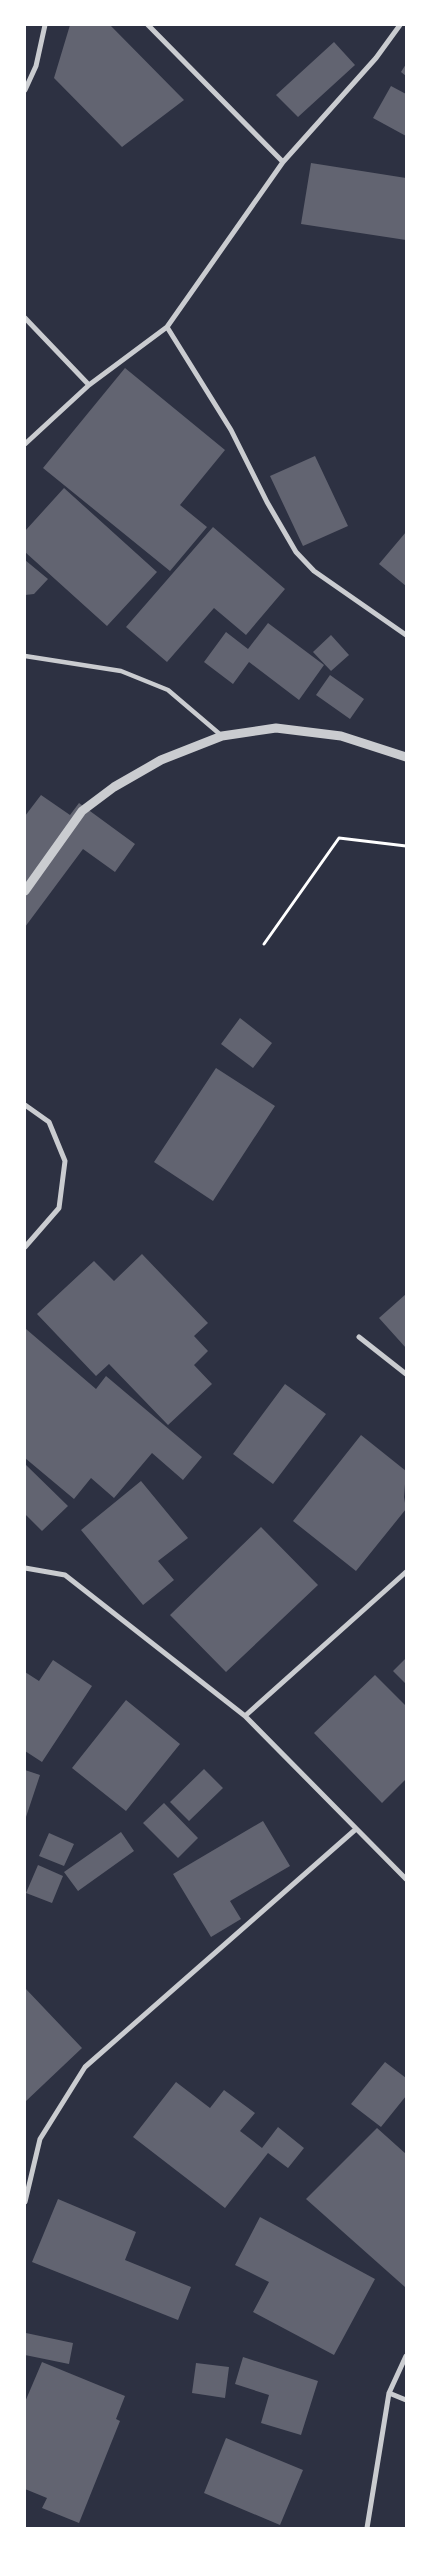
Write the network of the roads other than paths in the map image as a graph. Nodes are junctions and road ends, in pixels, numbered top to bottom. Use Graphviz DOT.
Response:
graph roads {
  1 [pos="45,25"];
  2 [pos="148,25"];
  3 [pos="400,25"];
  4 [pos="25,90"];
  5 [pos="283,162"];
  6 [pos="25,318"];
  7 [pos="167,327"];
  8 [pos="89,385"];
  9 [pos="25,444"];
  10 [pos="406,636"];
  11 [pos="25,656"];
  12 [pos="222,736"];
  13 [pos="406,757"];
  14 [pos="25,891"];
  15 [pos="25,1105"];
  16 [pos="25,1246"];
  17 [pos="359,1337"];
  18 [pos="406,1374"];
  19 [pos="26,1567"];
  20 [pos="406,1572"];
  21 [pos="245,1716"];
  22 [pos="356,1829"];
  23 [pos="406,1879"];
  24 [pos="25,2202"];
  25 [pos="406,2356"];
  26 [pos="389,2393"];
  27 [pos="406,2400"];
  28 [pos="367,2528"];
  1 -- 4 [label="street"];
  2 -- 5 [label="street"];
  3 -- 5 [label="street"];
  5 -- 7 [label="street"];
  6 -- 8 [label="street"];
  7 -- 8 [label="street"];
  7 -- 10 [label="street"];
  8 -- 9 [label="street"];
  11 -- 12 [label="street"];
  12 -- 13 [label="street"];
  12 -- 14 [label="street"];
  15 -- 16 [label="street"];
  17 -- 18 [label="street"];
  19 -- 21 [label="street"];
  20 -- 21 [label="street"];
  21 -- 22 [label="street"];
  22 -- 23 [label="street"];
  22 -- 24 [label="street"];
  25 -- 26 [label="street"];
  26 -- 27 [label="street"];
  26 -- 28 [label="street"];
}
